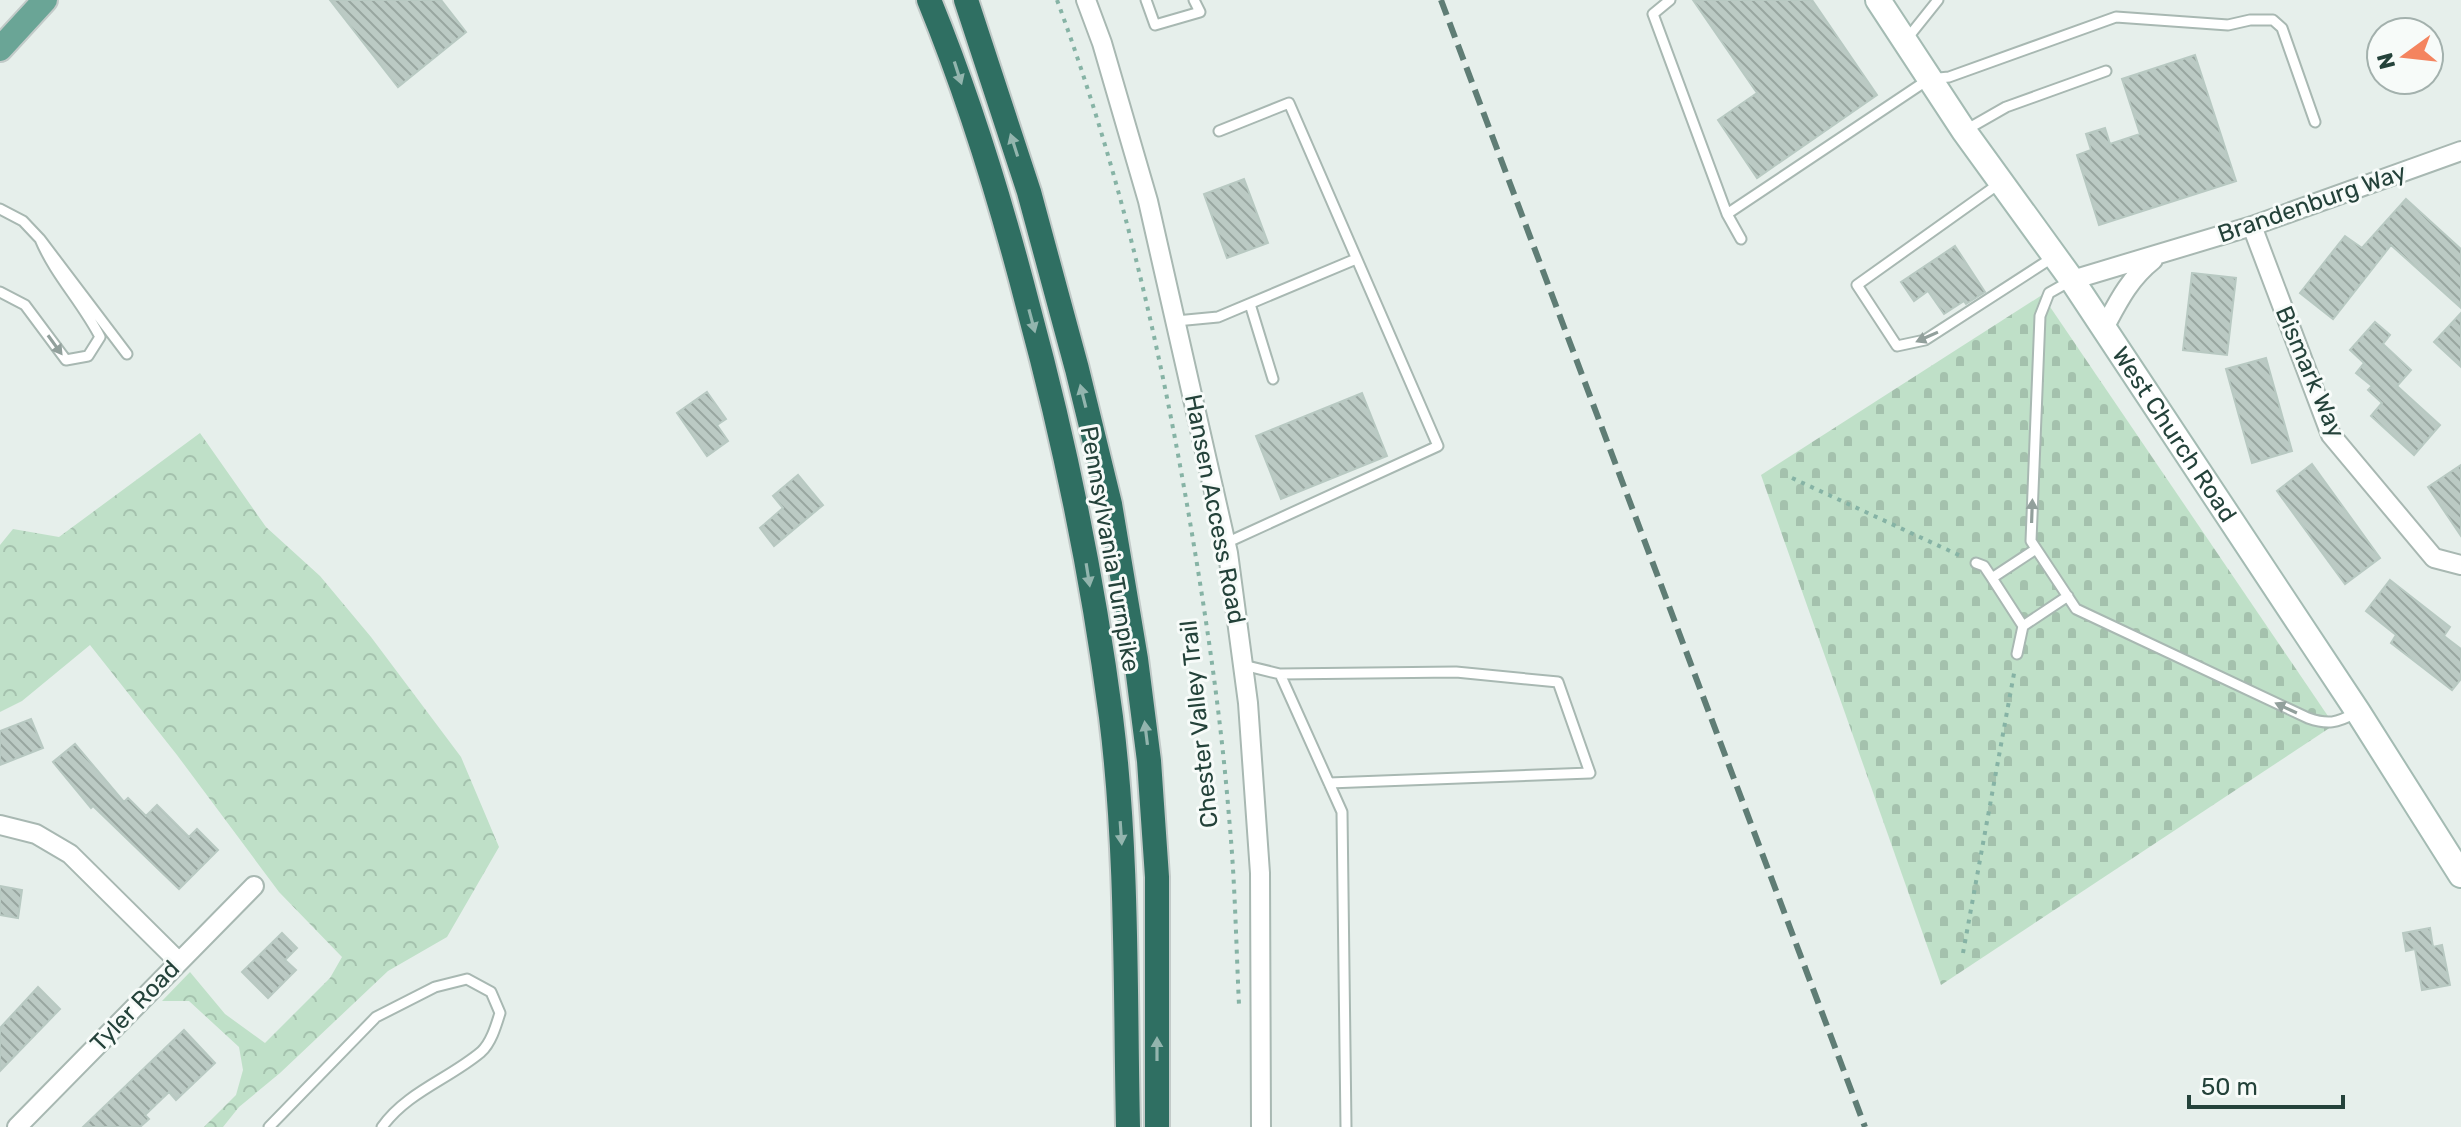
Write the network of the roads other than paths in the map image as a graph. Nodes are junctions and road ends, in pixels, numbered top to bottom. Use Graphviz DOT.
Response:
graph roads {
  1 [pos="45,0"];
  2 [pos="929,0"];
  3 [pos="966,0"];
  4 [pos="1086,0"];
  5 [pos="1146,0"];
  6 [pos="1194,0"];
  7 [pos="1670,0"];
  8 [pos="1878,0"];
  9 [pos="1938,0"];
  10 [pos="1906,40"];
  11 [pos="0,49"];
  12 [pos="2106,71"];
  13 [pos="1929,79"];
  14 [pos="2315,122"];
  15 [pos="1219,131"];
  16 [pos="1964,131"];
  17 [pos="2460,153"];
  18 [pos="2001,182"];
  19 [pos="0,209"];
  20 [pos="1727,214"];
  21 [pos="2252,226"];
  22 [pos="40,239"];
  23 [pos="1741,239"];
  24 [pos="2162,253"];
  25 [pos="2055,256"];
  26 [pos="1356,259"];
  27 [pos="2072,280"];
  28 [pos="0,292"];
  29 [pos="1250,304"];
  30 [pos="1176,321"];
  31 [pos="2104,328"];
  32 [pos="127,354"];
  33 [pos="1273,379"];
  34 [pos="1226,543"];
  35 [pos="2036,549"];
  36 [pos="1976,563"];
  37 [pos="2461,565"];
  38 [pos="1992,578"];
  39 [pos="2068,596"];
  40 [pos="2023,626"];
  41 [pos="2017,654"];
  42 [pos="1243,665"];
  43 [pos="1280,674"];
  44 [pos="2358,712"];
  45 [pos="1329,783"];
  46 [pos="0,825"];
  47 [pos="2461,875"];
  48 [pos="254,886"];
  49 [pos="179,962"];
  50 [pos="17,1127"];
  51 [pos="269,1127"];
  52 [pos="382,1127"];
  53 [pos="1128,1127"];
  54 [pos="1157,1127"];
  55 [pos="1261,1127"];
  56 [pos="1346,1127"];
  1 -- 11 [label="main road"];
  2 -- 53 [label="highway, Pennsylvania Turnpike, one-way"];
  54 -- 3 [label="highway, Pennsylvania Turnpike, one-way"];
  4 -- 30 [label="street, Hansen Access Road"];
  5 -- 6 [label="lane"];
  7 -- 20 [label="lane"];
  8 -- 10 [label="street, West Church Road"];
  9 -- 10 [label="lane"];
  10 -- 13 [label="street, West Church Road"];
  12 -- 16 [label="lane"];
  13 -- 14 [label="lane"];
  13 -- 16 [label="street, West Church Road"];
  13 -- 20 [label="lane"];
  15 -- 26 [label="lane"];
  16 -- 18 [label="street, West Church Road"];
  17 -- 21 [label="street, Brandenburg Way"];
  18 -- 25 [label="street, West Church Road"];
  25 -- 18 [label="lane, one-way"];
  19 -- 22 [label="lane"];
  20 -- 23 [label="lane"];
  21 -- 24 [label="street, Brandenburg Way"];
  21 -- 37 [label="street, Bismark Way"];
  28 -- 22 [label="lane, one-way"];
  22 -- 32 [label="lane"];
  24 -- 27 [label="street, Brandenburg Way"];
  24 -- 31 [label="street, Brandenburg Way"];
  25 -- 27 [label="street, West Church Road"];
  26 -- 29 [label="lane"];
  26 -- 34 [label="lane"];
  27 -- 31 [label="street, West Church Road"];
  35 -- 27 [label="lane, one-way"];
  29 -- 30 [label="lane"];
  29 -- 33 [label="lane"];
  30 -- 34 [label="street, Hansen Access Road"];
  31 -- 44 [label="street, West Church Road"];
  34 -- 42 [label="street, Hansen Access Road"];
  35 -- 38 [label="lane"];
  35 -- 39 [label="lane"];
  36 -- 38 [label="lane"];
  38 -- 40 [label="lane"];
  39 -- 40 [label="lane"];
  44 -- 39 [label="lane, one-way"];
  40 -- 41 [label="lane"];
  42 -- 43 [label="lane"];
  42 -- 55 [label="street, Hansen Access Road"];
  43 -- 45 [label="lane"];
  43 -- 45 [label="lane"];
  44 -- 47 [label="street, West Church Road"];
  45 -- 56 [label="lane"];
  46 -- 49 [label="street"];
  48 -- 49 [label="street, Tyler Road"];
  49 -- 50 [label="street, Tyler Road"];
  51 -- 52 [label="lane"];
}
